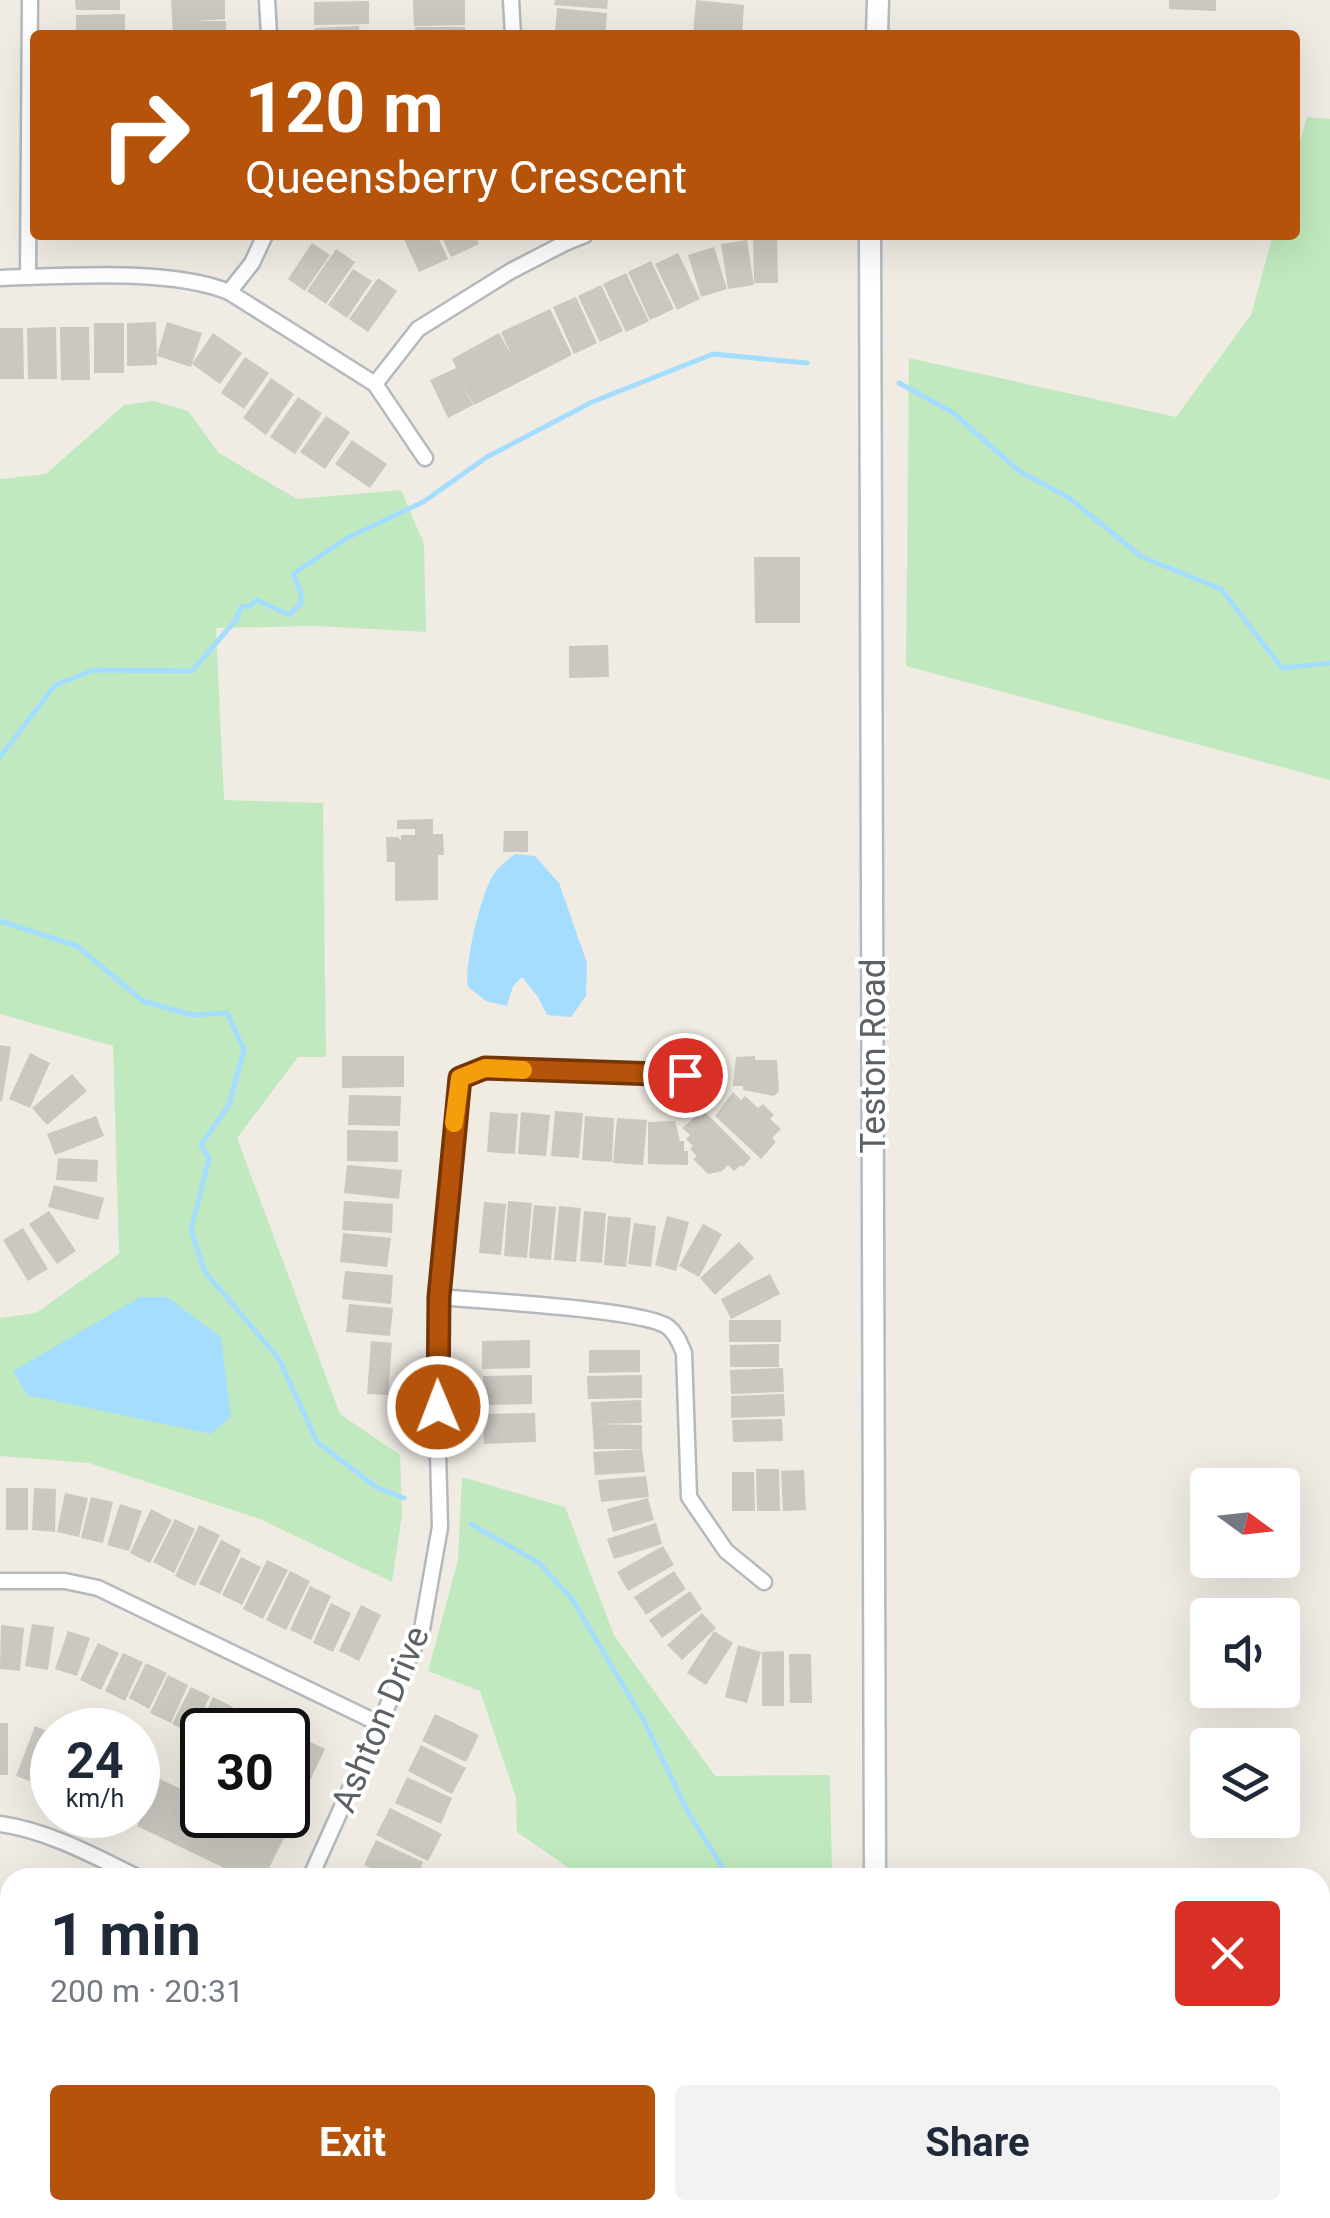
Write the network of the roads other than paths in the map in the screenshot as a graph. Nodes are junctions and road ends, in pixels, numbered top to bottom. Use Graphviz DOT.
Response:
graph roads {
  1 [pos="30,0"];
  2 [pos="267,0"];
  3 [pos="510,0"];
  4 [pos="878,0"];
  5 [pos="269,30"];
  6 [pos="512,30"];
  7 [pos="877,30"];
  8 [pos="264,240"];
  9 [pos="561,240"];
  10 [pos="870,240"];
  11 [pos="28,277"];
  12 [pos="0,278"];
  13 [pos="229,292"];
  14 [pos="375,384"];
  15 [pos="425,458"];
  16 [pos="685,1075"];
  17 [pos="439,1297"];
  18 [pos="0,1582"];
  19 [pos="764,1582"];
  20 [pos="380,1724"];
  21 [pos="0,1824"];
  22 [pos="118,1868"];
  23 [pos="315,1868"];
  24 [pos="875,1868"];
  1 -- 11 [label="street"];
  2 -- 5 [label="street"];
  3 -- 6 [label="street"];
  4 -- 7 [label="main road"];
  8 -- 13 [label="street"];
  9 -- 14 [label="street"];
  10 -- 24 [label="main road, Teston Road"];
  11 -- 12 [label="street"];
  11 -- 13 [label="street"];
  13 -- 14 [label="street"];
  14 -- 15 [label="street"];
  16 -- 17 [label="street, Ashton Drive"];
  17 -- 19 [label="street"];
  17 -- 20 [label="street, Ashton Drive"];
  18 -- 20 [label="street"];
  20 -- 23 [label="street, Ashton Drive"];
  21 -- 22 [label="street"];
}
